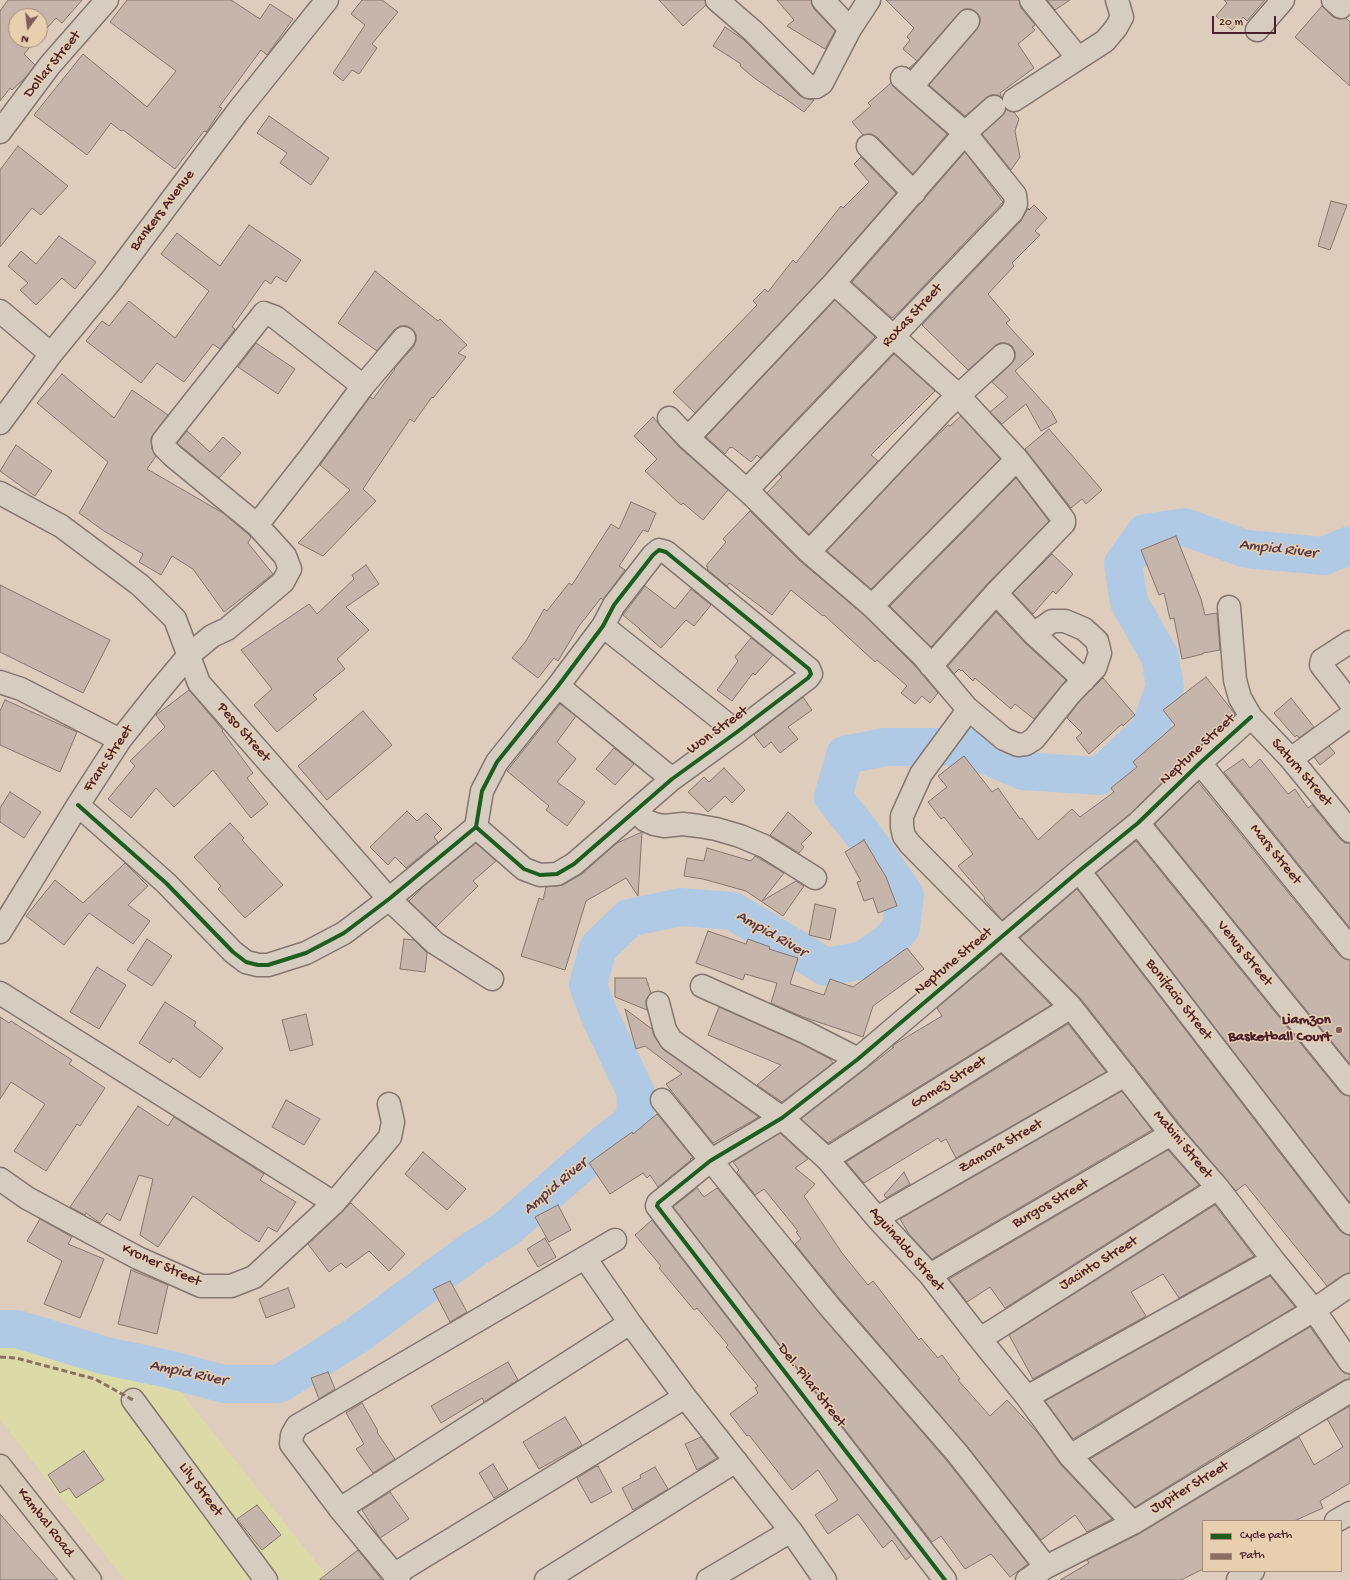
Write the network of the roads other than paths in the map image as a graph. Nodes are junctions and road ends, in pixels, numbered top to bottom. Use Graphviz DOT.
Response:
graph roads {
  1 [pos="107,0"];
  2 [pos="327,0"];
  3 [pos="717,0"];
  4 [pos="823,0"];
  5 [pos="869,0"];
  6 [pos="1032,0"];
  7 [pos="1117,0"];
  8 [pos="1283,0"];
  9 [pos="968,21"];
  10 [pos="850,29"];
  11 [pos="1257,30"];
  12 [pos="1078,58"];
  13 [pos="1014,100"];
  14 [pos="994,107"];
  15 [pos="0,132"];
  16 [pos="966,133"];
  17 [pos="868,146"];
  18 [pos="914,193"];
  19 [pos="834,283"];
  20 [pos="0,311"];
  21 [pos="895,336"];
  22 [pos="404,338"];
  23 [pos="51,354"];
  24 [pos="1003,355"];
  25 [pos="363,386"];
  26 [pos="959,396"];
  27 [pos="669,418"];
  28 [pos="0,423"];
  29 [pos="688,438"];
  30 [pos="1017,459"];
  31 [pos="747,490"];
  32 [pos="0,493"];
  33 [pos="257,524"];
  34 [pos="809,552"];
  35 [pos="996,593"];
  36 [pos="872,606"];
  37 [pos="1229,607"];
  38 [pos="603,626"];
  39 [pos="1034,634"];
  40 [pos="1350,642"];
  41 [pos="189,655"];
  42 [pos="931,666"];
  43 [pos="1084,680"];
  44 [pos="0,682"];
  45 [pos="558,686"];
  46 [pos="1350,702"];
  47 [pos="967,708"];
  48 [pos="1350,716"];
  49 [pos="1251,717"];
  50 [pos="737,732"];
  51 [pos="120,740"];
  52 [pos="1291,759"];
  53 [pos="1200,763"];
  54 [pos="672,779"];
  55 [pos="78,805"];
  56 [pos="638,809"];
  57 [pos="1138,823"];
  58 [pos="476,827"];
  59 [pos="1350,831"];
  60 [pos="1079,872"];
  61 [pos="815,878"];
  62 [pos="389,899"];
  63 [pos="0,932"];
  64 [pos="1002,938"];
  65 [pos="1350,948"];
  66 [pos="492,979"];
  67 [pos="702,986"];
  68 [pos="0,993"];
  69 [pos="658,1004"];
  70 [pos="1071,1007"];
  71 [pos="858,1059"];
  72 [pos="1125,1075"];
  73 [pos="1350,1084"];
  74 [pos="662,1100"];
  75 [pos="389,1104"];
  76 [pos="782,1118"];
  77 [pos="1171,1134"];
  78 [pos="827,1159"];
  79 [pos="710,1161"];
  80 [pos="0,1179"];
  81 [pos="1218,1188"];
  82 [pos="334,1203"];
  83 [pos="657,1206"];
  84 [pos="877,1218"];
  85 [pos="1350,1223"];
  86 [pos="616,1240"];
  87 [pos="585,1258"];
  88 [pos="1273,1260"];
  89 [pos="930,1275"];
  90 [pos="1350,1285"];
  91 [pos="1314,1310"];
  92 [pos="630,1323"];
  93 [pos="980,1339"];
  94 [pos="1350,1362"];
  95 [pos="1350,1391"];
  96 [pos="685,1397"];
  97 [pos="1027,1397"];
  98 [pos="133,1400"];
  99 [pos="1070,1456"];
  100 [pos="736,1461"];
  101 [pos="0,1466"];
  102 [pos="340,1508"];
  103 [pos="1350,1513"];
  104 [pos="1338,1520"];
  105 [pos="1133,1523"];
  106 [pos="791,1531"];
  107 [pos="1046,1567"];
  108 [pos="1251,1572"];
  109 [pos="397,1577"];
  110 [pos="90,1580"];
  111 [pos="266,1580"];
  112 [pos="546,1580"];
  113 [pos="708,1580"];
  114 [pos="825,1580"];
  115 [pos="945,1580"];
  116 [pos="1027,1580"];
  117 [pos="1238,1580"];
  1 -- 15 [label="street, Dollar Street"];
  2 -- 23 [label="street, Bankers Avenue"];
  3 -- 10 [label="street"];
  4 -- 10 [label="street"];
  5 -- 10 [label="street"];
  6 -- 12 [label="street"];
  7 -- 12 [label="street"];
  8 -- 11 [label="street"];
  9 -- 16 [label="street, Roxas Street"];
  12 -- 13 [label="street"];
  14 -- 16 [label="street"];
  16 -- 18 [label="street"];
  16 -- 21 [label="street, Roxas Street"];
  17 -- 18 [label="street"];
  18 -- 19 [label="street"];
  19 -- 21 [label="street"];
  19 -- 29 [label="street"];
  20 -- 23 [label="street"];
  21 -- 26 [label="street"];
  21 -- 31 [label="street, Roxas Street"];
  22 -- 25 [label="street"];
  23 -- 28 [label="street, Bankers Avenue"];
  24 -- 26 [label="street"];
  25 -- 33 [label="street"];
  25 -- 33 [label="street, Franc Street"];
  26 -- 30 [label="street"];
  26 -- 34 [label="street"];
  27 -- 29 [label="street"];
  29 -- 31 [label="street"];
  30 -- 35 [label="street"];
  30 -- 36 [label="street"];
  31 -- 34 [label="street"];
  32 -- 41 [label="street, Peso Street"];
  33 -- 41 [label="street, Franc Street"];
  34 -- 36 [label="street"];
  35 -- 39 [label="street"];
  35 -- 42 [label="street"];
  36 -- 42 [label="street"];
  37 -- 49 [label="street, Saturn Street"];
  38 -- 45 [label="street"];
  38 -- 50 [label="street"];
  38 -- 50 [label="street, Won Street"];
  39 -- 43 [label="street"];
  39 -- 43 [label="street"];
  40 -- 46 [label="street"];
  41 -- 51 [label="street, Franc Street"];
  41 -- 62 [label="street, Peso Street"];
  42 -- 47 [label="street"];
  43 -- 47 [label="street"];
  44 -- 51 [label="street"];
  45 -- 54 [label="street"];
  45 -- 58 [label="street"];
  47 -- 64 [label="street, Mabini Street"];
  48 -- 52 [label="street"];
  49 -- 52 [label="street, Saturn Street"];
  49 -- 53 [label="street, Neptune Street"];
  50 -- 54 [label="street, Won Street"];
  51 -- 55 [label="street, Franc Street"];
  52 -- 59 [label="street, Saturn Street"];
  53 -- 57 [label="street, Neptune Street"];
  53 -- 65 [label="street, Mars Street"];
  54 -- 56 [label="street, Won Street"];
  55 -- 62 [label="street"];
  55 -- 63 [label="street, Franc Street"];
  56 -- 58 [label="street, Won Street"];
  56 -- 61 [label="street"];
  57 -- 60 [label="street, Neptune Street"];
  57 -- 73 [label="street, Venus Street"];
  58 -- 62 [label="street"];
  60 -- 64 [label="street, Neptune Street"];
  60 -- 85 [label="street, Bonifacio Street"];
  62 -- 66 [label="street, Peso Street"];
  64 -- 70 [label="street, Mabini Street"];
  64 -- 71 [label="street, Neptune Street"];
  67 -- 71 [label="street"];
  68 -- 82 [label="street"];
  69 -- 76 [label="street, Aguinaldo Street"];
  70 -- 72 [label="street, Mabini Street"];
  70 -- 78 [label="street, Gomez Street"];
  71 -- 76 [label="street, Neptune Street"];
  72 -- 77 [label="street, Mabini Street"];
  72 -- 84 [label="street, Zamora Street"];
  74 -- 79 [label="street"];
  75 -- 82 [label="street, Kroner Street"];
  76 -- 78 [label="street, Aguinaldo Street"];
  76 -- 79 [label="street, Neptune Street"];
  77 -- 81 [label="street, Mabini Street"];
  77 -- 89 [label="street, Burgos Street"];
  78 -- 84 [label="street, Aguinaldo Street"];
  79 -- 83 [label="street, Neptune Street"];
  79 -- 107 [label="street"];
  80 -- 82 [label="street, Kroner Street"];
  81 -- 88 [label="street, Mabini Street"];
  81 -- 93 [label="street, Jacinto Street"];
  83 -- 115 [label="street, Del. Pilar Street"];
  84 -- 89 [label="street, Aguinaldo Street"];
  86 -- 87 [label="street"];
  87 -- 92 [label="street"];
  87 -- 102 [label="street"];
  88 -- 91 [label="street, Mabini Street"];
  88 -- 97 [label="street"];
  89 -- 93 [label="street, Aguinaldo Street"];
  90 -- 91 [label="street"];
  91 -- 94 [label="street, Mabini Street"];
  91 -- 99 [label="street"];
  92 -- 96 [label="street"];
  92 -- 102 [label="street"];
  93 -- 97 [label="street, Aguinaldo Street"];
  95 -- 105 [label="street, Jupiter Street"];
  96 -- 100 [label="street"];
  96 -- 109 [label="street"];
  97 -- 99 [label="street, Aguinaldo Street"];
  98 -- 111 [label="street, Lily Street"];
  99 -- 105 [label="street, Aguinaldo Street"];
  100 -- 106 [label="street"];
  100 -- 112 [label="street"];
  101 -- 110 [label="main road, Kambal Road"];
  102 -- 109 [label="street"];
  103 -- 104 [label="street"];
  105 -- 107 [label="street, Jupiter Street"];
  106 -- 113 [label="street"];
  106 -- 114 [label="street"];
  107 -- 116 [label="street, Jupiter Street"];
  108 -- 117 [label="street"];
}
